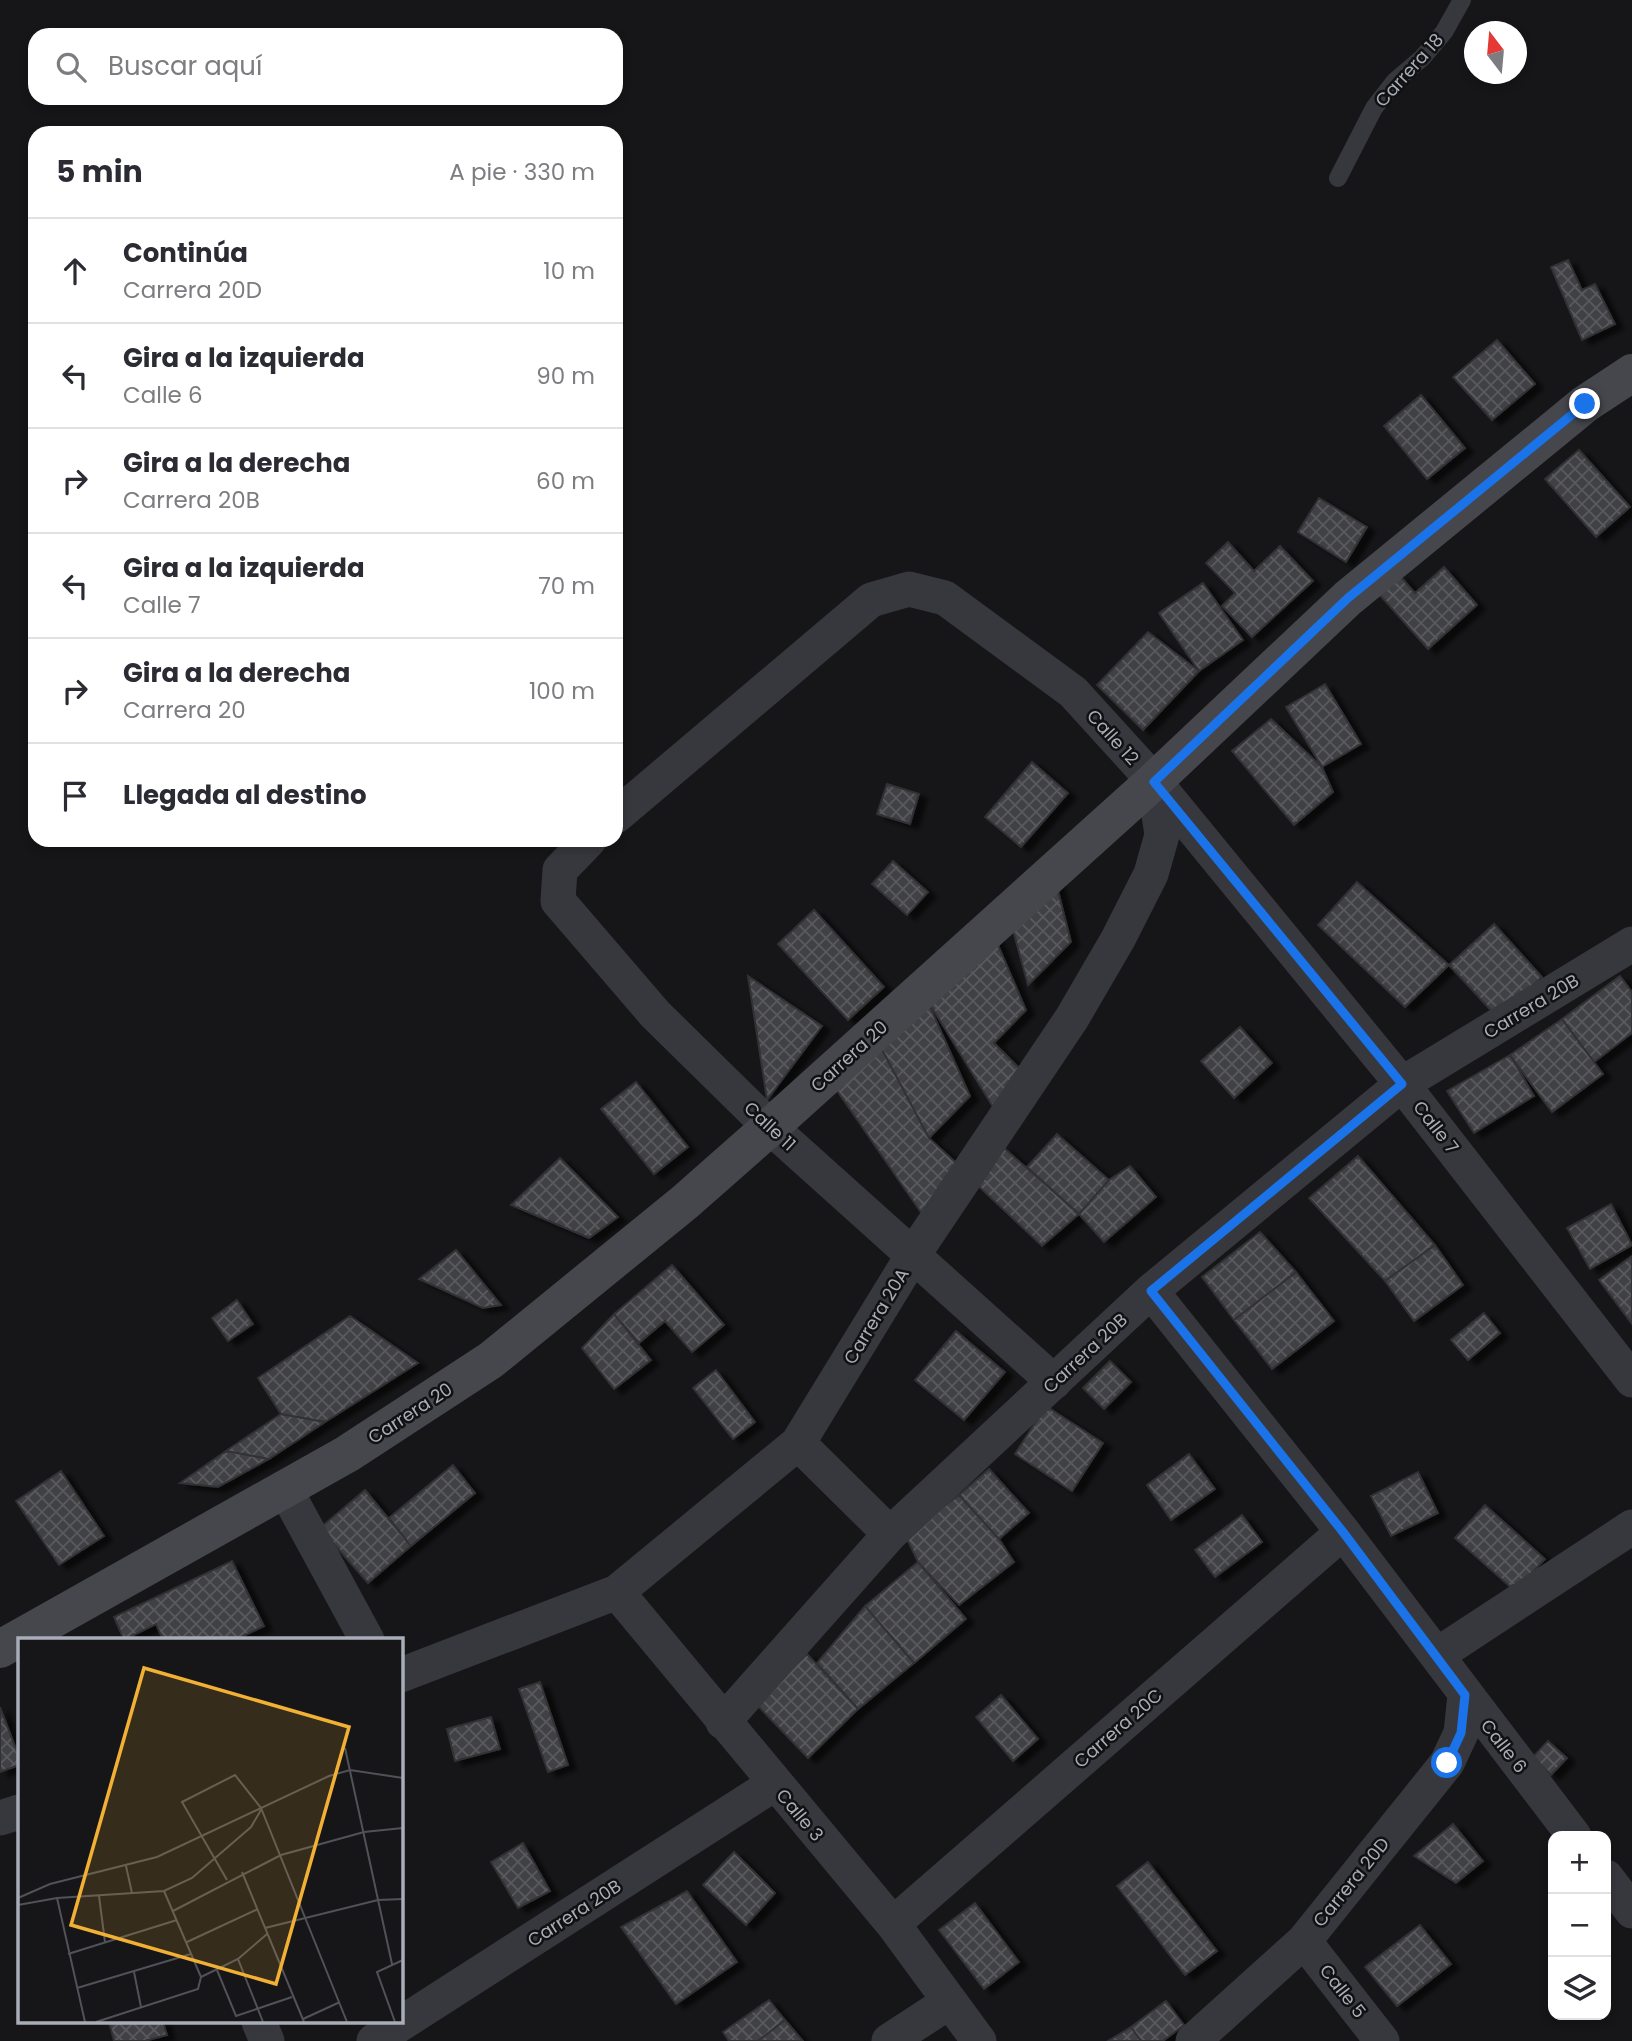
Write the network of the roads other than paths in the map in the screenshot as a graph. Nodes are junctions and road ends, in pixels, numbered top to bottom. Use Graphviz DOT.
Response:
graph roads {
  1 [pos="1462,0"];
  2 [pos="1338,178"];
  3 [pos="1632,373"];
  4 [pos="1154,782"];
  5 [pos="623,810"];
  6 [pos="582,847"];
  7 [pos="1632,944"];
  8 [pos="1402,1084"];
  9 [pos="770,1127"];
  10 [pos="913,1255"];
  11 [pos="1151,1291"];
  12 [pos="1632,1380"];
  13 [pos="1054,1382"];
  14 [pos="798,1443"];
  15 [pos="285,1489"];
  16 [pos="1632,1527"];
  17 [pos="1343,1532"];
  18 [pos="890,1534"];
  19 [pos="617,1592"];
  20 [pos="20,1638"];
  21 [pos="366,1638"];
  22 [pos="18,1639"];
  23 [pos="0,1649"];
  24 [pos="1437,1655"];
  25 [pos="402,1675"];
  26 [pos="1465,1695"];
  27 [pos="723,1722"];
  28 [pos="774,1784"];
  29 [pos="18,1811"];
  30 [pos="0,1818"];
  31 [pos="1570,1831"];
  32 [pos="1611,1884"];
  33 [pos="1632,1911"];
  34 [pos="893,1924"];
  35 [pos="1304,1941"];
  36 [pos="949,2002"];
  37 [pos="402,2023"];
  38 [pos="260,2024"];
  39 [pos="400,2024"];
  40 [pos="267,2041"];
  41 [pos="374,2041"];
  42 [pos="889,2041"];
  43 [pos="979,2041"];
  44 [pos="1193,2041"];
  45 [pos="1382,2041"];
  1 -- 2 [label="lane, Carrera 18"];
  3 -- 4 [label="street, Carrera 20"];
  4 -- 5 [label="street, Calle 12"];
  4 -- 8 [label="street, Calle 7"];
  4 -- 9 [label="street, Carrera 20"];
  4 -- 10 [label="street, Carrera 20A"];
  6 -- 9 [label="street, Calle 11"];
  7 -- 8 [label="street, Carrera 20B"];
  8 -- 11 [label="street, Carrera 20B"];
  8 -- 12 [label="street, Calle 7"];
  9 -- 10 [label="street, Calle 11"];
  9 -- 15 [label="street, Carrera 20"];
  10 -- 13 [label="street, Calle 11"];
  10 -- 14 [label="street, Carrera 20A"];
  11 -- 13 [label="street, Carrera 20B"];
  11 -- 17 [label="street, Calle 6"];
  13 -- 18 [label="street, Carrera 20B"];
  14 -- 18 [label="street"];
  14 -- 19 [label="street, Carrera 20A"];
  15 -- 20 [label="street, Carrera 20"];
  15 -- 21 [label="street"];
  16 -- 24 [label="street"];
  17 -- 24 [label="street, Calle 6"];
  17 -- 34 [label="street, Carrera 20C"];
  18 -- 27 [label="street, Carrera 20B"];
  19 -- 25 [label="street, Carrera 20A"];
  19 -- 27 [label="street, Calle 3"];
  22 -- 23 [label="street, Carrera 20"];
  24 -- 26 [label="street, Calle 6"];
  26 -- 31 [label="street, Calle 6"];
  26 -- 35 [label="street, Carrera 20D"];
  27 -- 28 [label="street, Calle 3"];
  28 -- 34 [label="street, Calle 3"];
  28 -- 37 [label="street, Carrera 20B"];
  29 -- 30 [label="street"];
  32 -- 33 [label="street"];
  34 -- 36 [label="street, Calle 3"];
  35 -- 44 [label="street, Carrera 20D"];
  35 -- 45 [label="street, Calle 5"];
  36 -- 42 [label="street"];
  36 -- 43 [label="street, Calle 3"];
  38 -- 40 [label="street"];
  39 -- 41 [label="street, Carrera 20B"];
}
